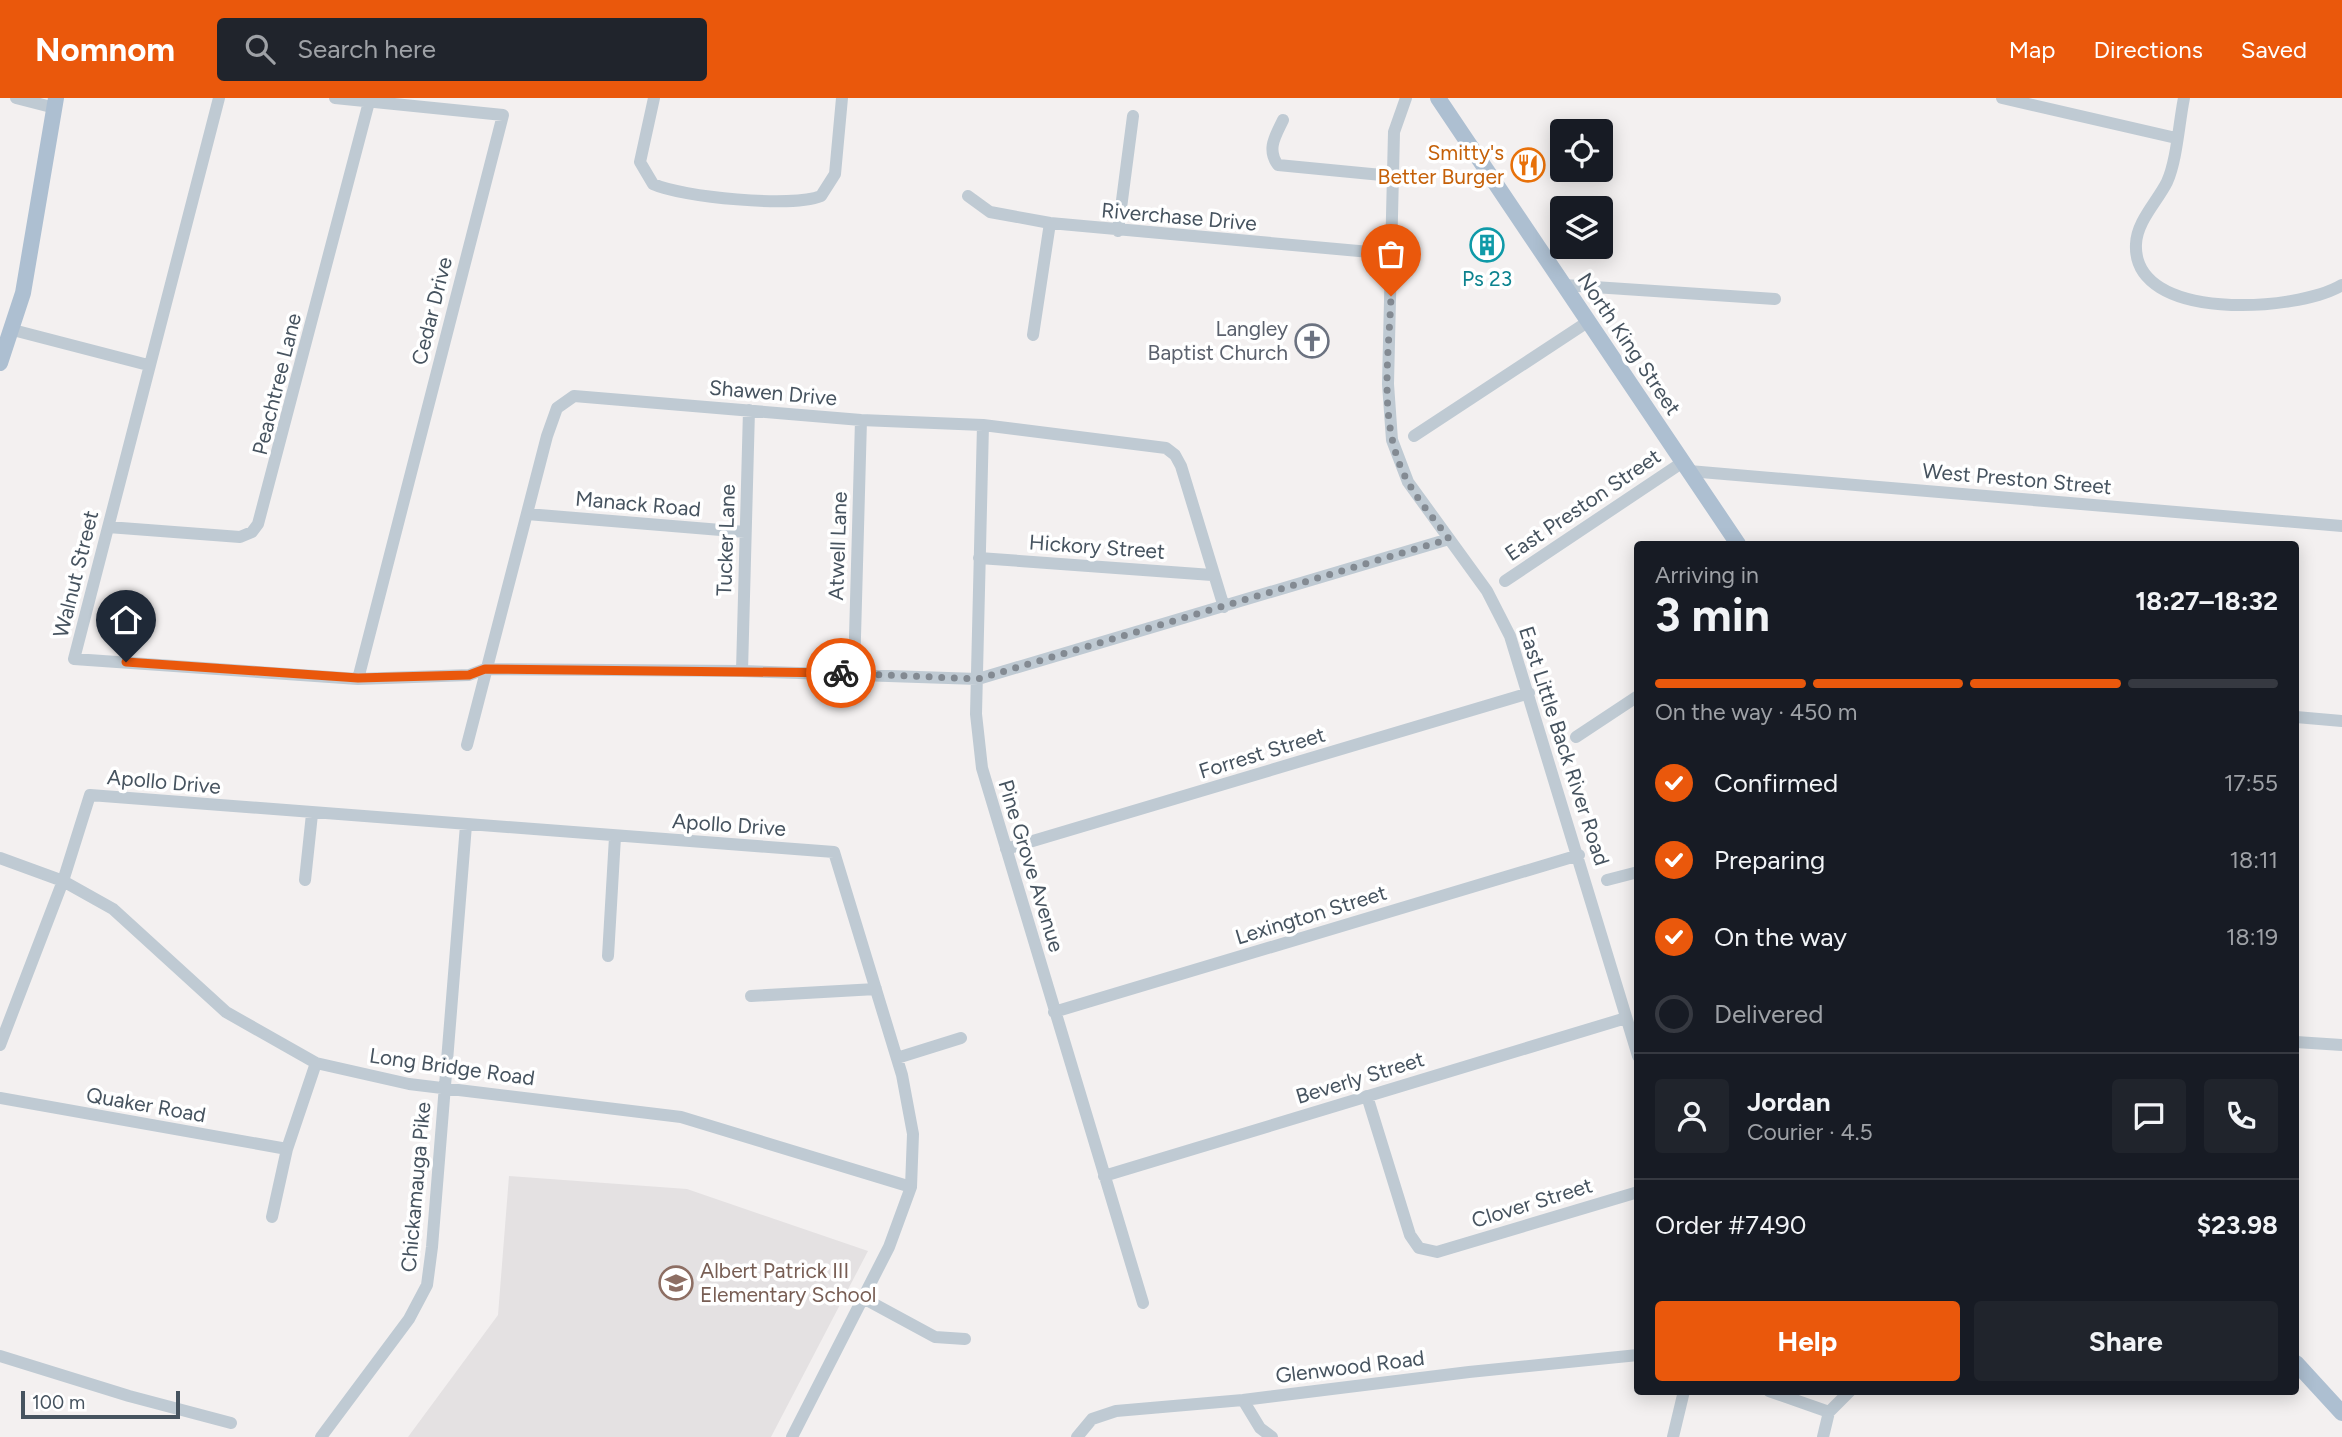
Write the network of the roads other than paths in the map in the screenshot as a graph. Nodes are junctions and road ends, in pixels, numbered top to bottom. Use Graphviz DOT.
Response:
graph roads {
  1 [pos="16,98"];
  2 [pos="219,98"];
  3 [pos="335,98"];
  4 [pos="654,98"];
  5 [pos="842,98"];
  6 [pos="1406,98"];
  7 [pos="1438,98"];
  8 [pos="2003,98"];
  9 [pos="2184,98"];
  10 [pos="369,102"];
  11 [pos="55,103"];
  12 [pos="1133,116"];
  13 [pos="1283,120"];
  14 [pos="2176,138"];
  15 [pos="1392,176"];
  16 [pos="968,196"];
  17 [pos="1050,223"];
  18 [pos="1118,231"];
  19 [pos="1392,254"];
  20 [pos="1564,285"];
  21 [pos="2342,285"];
  22 [pos="1774,299"];
  23 [pos="1589,321"];
  24 [pos="13,330"];
  25 [pos="1033,335"];
  26 [pos="0,363"];
  27 [pos="148,365"];
  28 [pos="749,410"];
  29 [pos="861,420"];
  30 [pos="983,425"];
  31 [pos="1414,436"];
  32 [pos="1686,467"];
  33 [pos="527,514"];
  34 [pos="2342,526"];
  35 [pos="108,527"];
  36 [pos="745,532"];
  37 [pos="1449,539"];
  38 [pos="1736,541"];
  39 [pos="979,558"];
  40 [pos="1212,575"];
  41 [pos="1505,581"];
  42 [pos="1224,607"];
  43 [pos="485,669"];
  44 [pos="742,671"];
  45 [pos="854,673"];
  46 [pos="358,678"];
  47 [pos="978,679"];
  48 [pos="1529,693"];
  49 [pos="1634,699"];
  50 [pos="2299,717"];
  51 [pos="2342,721"];
  52 [pos="1576,737"];
  53 [pos="467,745"];
  54 [pos="312,814"];
  55 [pos="466,825"];
  56 [pos="615,837"];
  57 [pos="1006,849"];
  58 [pos="1579,855"];
  59 [pos="0,858"];
  60 [pos="1634,873"];
  61 [pos="305,880"];
  62 [pos="1607,880"];
  63 [pos="63,881"];
  64 [pos="608,956"];
  65 [pos="876,989"];
  66 [pos="751,996"];
  67 [pos="1054,1012"];
  68 [pos="1626,1017"];
  69 [pos="961,1038"];
  70 [pos="2299,1042"];
  71 [pos="1634,1043"];
  72 [pos="0,1045"];
  73 [pos="2342,1045"];
  74 [pos="897,1058"];
  75 [pos="316,1063"];
  76 [pos="444,1087"];
  77 [pos="1367,1096"];
  78 [pos="0,1098"];
  79 [pos="287,1149"];
  80 [pos="1104,1176"];
  81 [pos="911,1187"];
  82 [pos="1634,1193"];
  83 [pos="272,1217"];
  84 [pos="863,1298"];
  85 [pos="1143,1303"];
  86 [pos="965,1339"];
  87 [pos="1634,1355"];
  88 [pos="0,1356"];
  89 [pos="2299,1366"];
  90 [pos="1683,1395"];
  91 [pos="1780,1395"];
  92 [pos="1846,1395"];
  93 [pos="1243,1400"];
  94 [pos="1829,1412"];
  95 [pos="2342,1413"];
  96 [pos="231,1423"];
  97 [pos="795,1436"];
  98 [pos="321,1437"];
  99 [pos="1077,1437"];
  100 [pos="1272,1437"];
  101 [pos="1673,1437"];
  102 [pos="1823,1437"];
  1 -- 11 [label="street"];
  2 -- 27 [label="street"];
  3 -- 10 [label="street, Cedar Drive"];
  4 -- 5 [label="street"];
  6 -- 15 [label="street, East Little Back River Road"];
  7 -- 20 [label="main road, North King Street"];
  8 -- 14 [label="street"];
  9 -- 14 [label="street"];
  10 -- 35 [label="street, Peachtree Lane"];
  10 -- 46 [label="street, Cedar Drive"];
  11 -- 24 [label="main road"];
  12 -- 18 [label="street"];
  13 -- 15 [label="street"];
  14 -- 21 [label="street"];
  15 -- 19 [label="street, East Little Back River Road"];
  16 -- 17 [label="street, Riverchase Drive"];
  17 -- 18 [label="street, Riverchase Drive"];
  17 -- 25 [label="street"];
  18 -- 19 [label="street, Riverchase Drive"];
  19 -- 37 [label="street, East Little Back River Road"];
  20 -- 22 [label="street"];
  20 -- 23 [label="main road, North King Street"];
  23 -- 31 [label="street"];
  23 -- 32 [label="main road, North King Street"];
  24 -- 26 [label="main road"];
  24 -- 27 [label="street"];
  27 -- 35 [label="street, Walnut Street"];
  28 -- 29 [label="street, Shawen Drive"];
  28 -- 33 [label="street, Shawen Drive"];
  28 -- 36 [label="street, Tucker Lane"];
  29 -- 30 [label="street, Shawen Drive"];
  29 -- 45 [label="street, Atwell Lane"];
  30 -- 39 [label="street, Pine Grove Avenue"];
  30 -- 40 [label="street, Shawen Drive"];
  32 -- 34 [label="street, West Preston Street"];
  32 -- 38 [label="main road, North King Street"];
  32 -- 41 [label="street, East Preston Street"];
  33 -- 36 [label="street, Manack Road"];
  33 -- 43 [label="street, Shawen Drive"];
  35 -- 46 [label="street, Walnut Street"];
  36 -- 44 [label="street, Tucker Lane"];
  37 -- 42 [label="street, Walnut Street"];
  37 -- 48 [label="street, East Little Back River Road"];
  39 -- 40 [label="street, Hickory Street"];
  39 -- 47 [label="street, Pine Grove Avenue"];
  40 -- 42 [label="street, Shawen Drive"];
  42 -- 47 [label="street, Walnut Street"];
  43 -- 44 [label="street, Walnut Street"];
  43 -- 46 [label="street, Walnut Street"];
  43 -- 53 [label="street, Shawen Drive"];
  44 -- 45 [label="street, Walnut Street"];
  45 -- 47 [label="street, Walnut Street"];
  47 -- 57 [label="street, Pine Grove Avenue"];
  48 -- 57 [label="street, Forrest Street"];
  48 -- 58 [label="street, East Little Back River Road"];
  49 -- 52 [label="street"];
  50 -- 51 [label="street"];
  54 -- 55 [label="street, Apollo Drive"];
  54 -- 61 [label="street"];
  54 -- 63 [label="street, Apollo Drive"];
  55 -- 56 [label="street, Apollo Drive"];
  55 -- 76 [label="street, Chickamauga Pike"];
  56 -- 64 [label="street"];
  56 -- 65 [label="street, Apollo Drive"];
  57 -- 67 [label="street, Pine Grove Avenue"];
  58 -- 67 [label="street, Lexington Street"];
  58 -- 68 [label="street, East Little Back River Road"];
  59 -- 63 [label="street, Long Bridge Road"];
  60 -- 62 [label="street"];
  63 -- 72 [label="street"];
  63 -- 75 [label="street, Long Bridge Road"];
  65 -- 66 [label="street"];
  65 -- 74 [label="street, Apollo Drive"];
  67 -- 80 [label="street, Pine Grove Avenue"];
  68 -- 71 [label="street, East Little Back River Road"];
  68 -- 77 [label="street, Beverly Street"];
  69 -- 74 [label="street"];
  70 -- 73 [label="street"];
  74 -- 81 [label="street, Apollo Drive"];
  75 -- 76 [label="street, Long Bridge Road"];
  75 -- 79 [label="street"];
  76 -- 81 [label="street, Long Bridge Road"];
  76 -- 98 [label="street, Chickamauga Pike"];
  77 -- 80 [label="street, Beverly Street"];
  77 -- 82 [label="street, Clover Street"];
  78 -- 79 [label="street, Quaker Road"];
  79 -- 83 [label="street"];
  80 -- 85 [label="street, Pine Grove Avenue"];
  81 -- 84 [label="street, Apollo Drive"];
  84 -- 86 [label="street"];
  84 -- 97 [label="street, Apollo Drive"];
  87 -- 93 [label="street, Glenwood Road"];
  88 -- 96 [label="street"];
  89 -- 95 [label="main road"];
  90 -- 101 [label="street"];
  91 -- 94 [label="street"];
  92 -- 94 [label="street"];
  93 -- 99 [label="street, Glenwood Road"];
  93 -- 100 [label="street"];
  94 -- 102 [label="street"];
}
